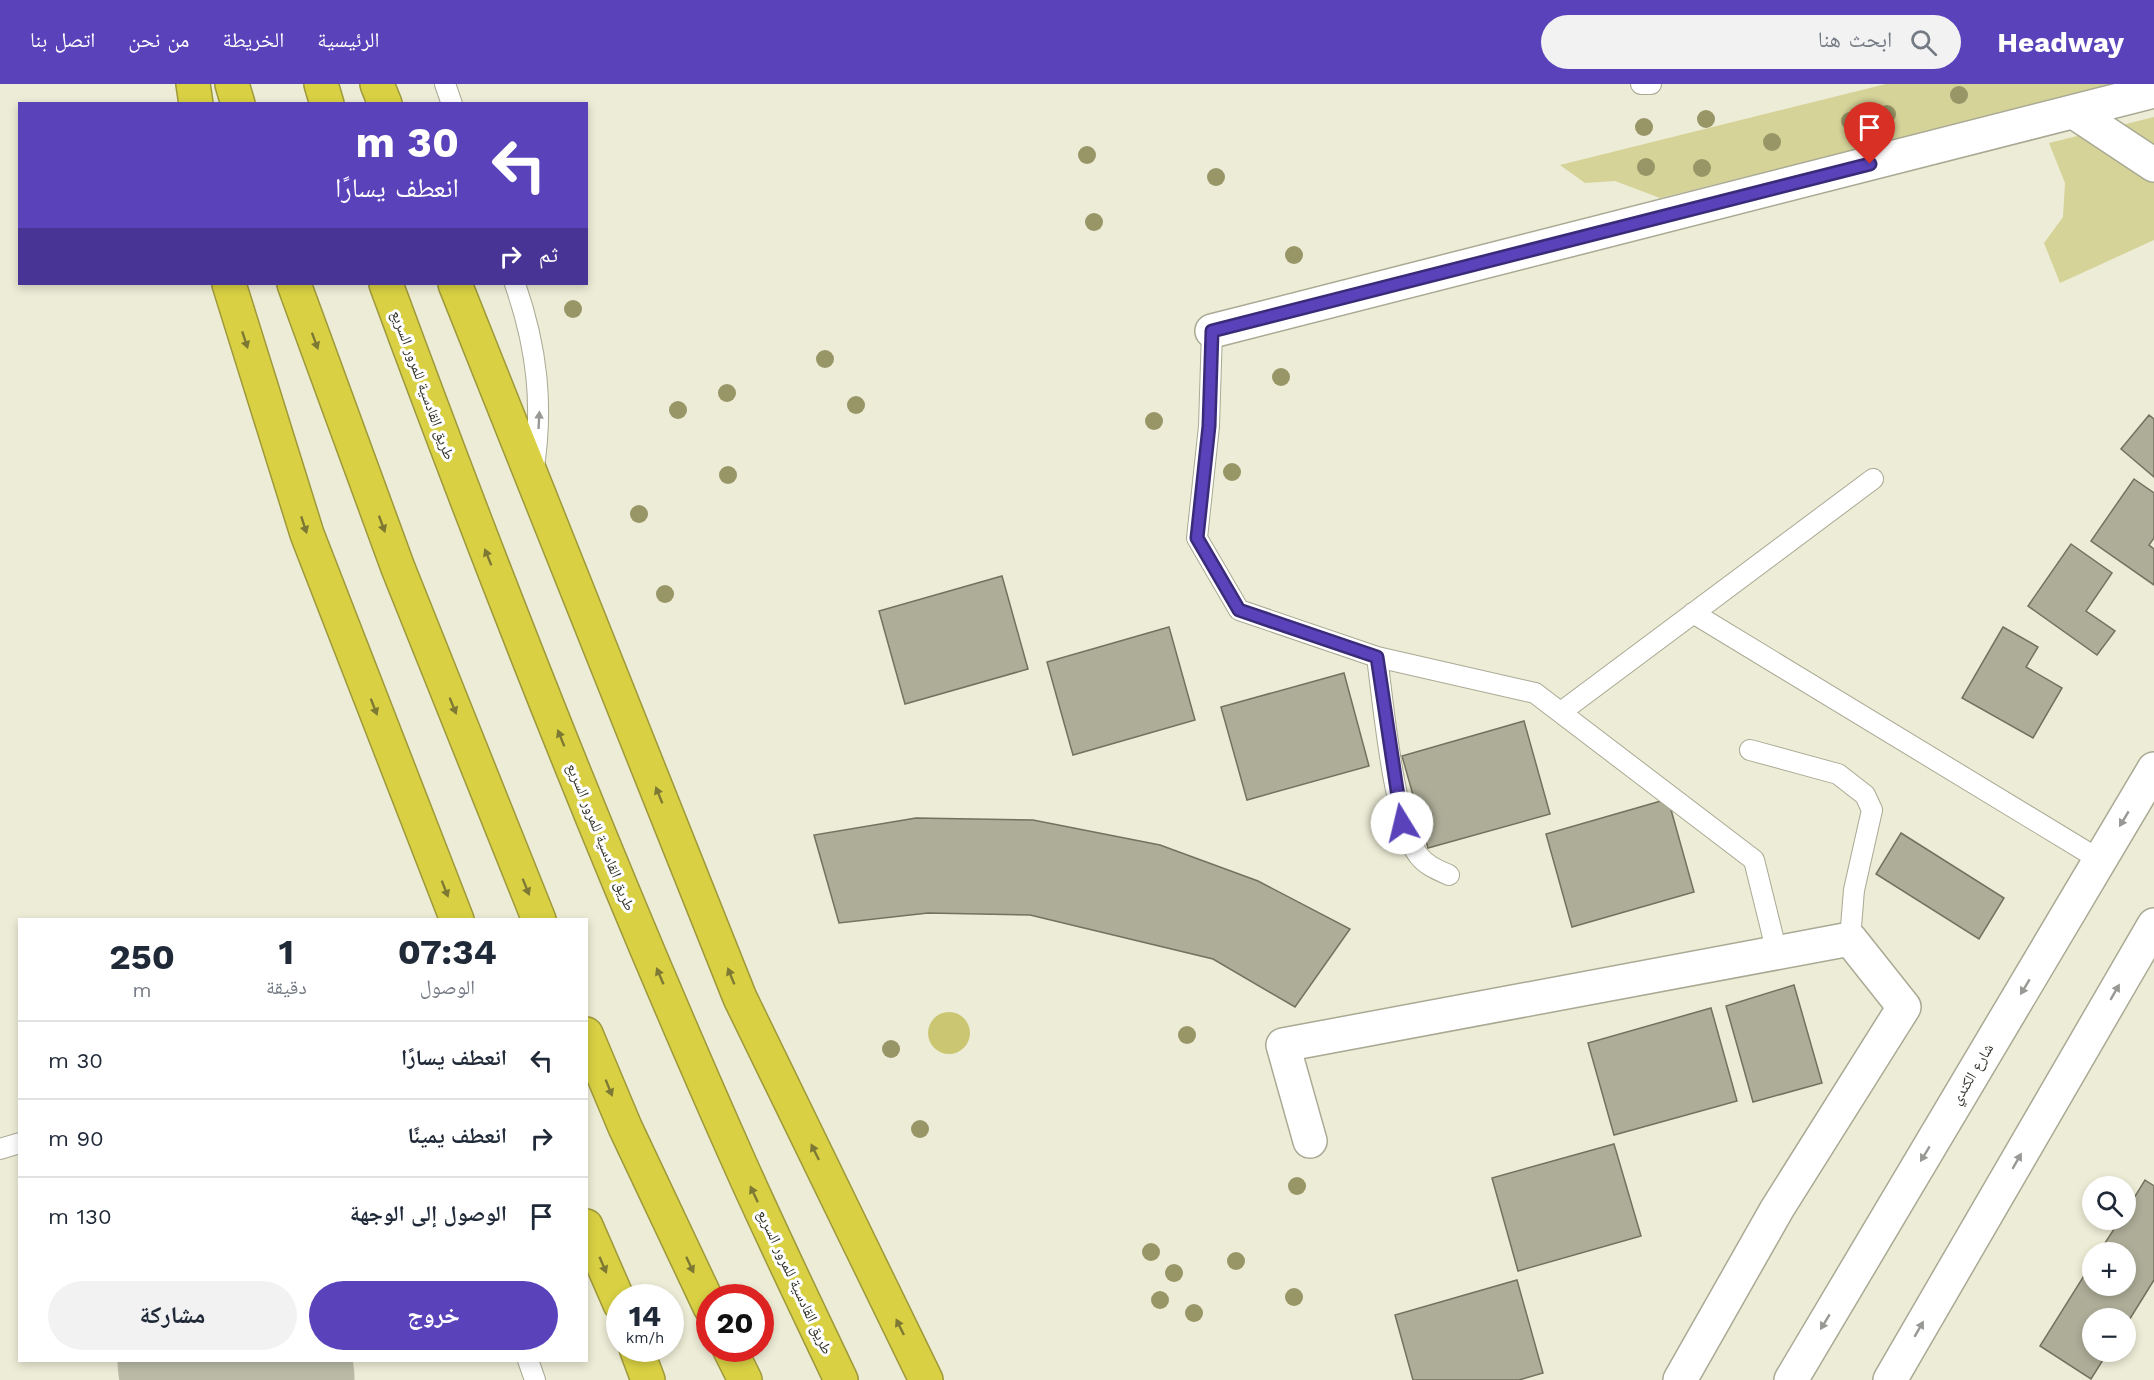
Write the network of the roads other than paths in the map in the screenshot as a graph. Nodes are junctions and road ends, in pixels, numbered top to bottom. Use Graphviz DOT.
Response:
graph roads {
  1 [pos="193,84"];
  2 [pos="232,84"];
  3 [pos="321,84"];
  4 [pos="377,84"];
  5 [pos="445,84"];
  6 [pos="1641,84"];
  7 [pos="1651,84"];
  8 [pos="2154,91"];
  9 [pos="196,102"];
  10 [pos="237,102"];
  11 [pos="326,102"];
  12 [pos="384,102"];
  13 [pos="451,102"];
  14 [pos="2074,112"];
  15 [pos="2154,165"];
  16 [pos="228,285"];
  17 [pos="295,285"];
  18 [pos="386,285"];
  19 [pos="455,285"];
  20 [pos="514,285"];
  21 [pos="1212,331"];
  22 [pos="532,478"];
  23 [pos="1873,479"];
  24 [pos="1693,613"];
  25 [pos="1377,657"];
  26 [pos="1561,712"];
  27 [pos="1750,750"];
  28 [pos="2154,769"];
  29 [pos="2100,860"];
  30 [pos="1449,875"];
  31 [pos="456,918"];
  32 [pos="538,918"];
  33 [pos="2154,925"];
  34 [pos="1850,939"];
  35 [pos="1777,953"];
  36 [pos="588,1039"];
  37 [pos="1310,1141"];
  38 [pos="18,1144"];
  39 [pos="0,1149"];
  40 [pos="588,1231"];
  41 [pos="611,1284"];
  42 [pos="699,1284"];
  43 [pos="529,1362"];
  44 [pos="641,1362"];
  45 [pos="736,1362"];
  46 [pos="535,1380"];
  47 [pos="648,1380"];
  48 [pos="745,1380"];
  49 [pos="841,1380"];
  50 [pos="926,1380"];
  51 [pos="1680,1380"];
  52 [pos="1791,1380"];
  53 [pos="1890,1380"];
  1 -- 9 [label="highway"];
  2 -- 10 [label="highway"];
  3 -- 11 [label="highway"];
  4 -- 12 [label="highway"];
  5 -- 13 [label="lane"];
  6 -- 7 [label="lane"];
  8 -- 14 [label="street"];
  14 -- 15 [label="street"];
  14 -- 21 [label="street"];
  16 -- 31 [label="highway, one-way"];
  17 -- 32 [label="highway, one-way"];
  49 -- 18 [label="highway, طريق القادسية للمرور السريع, one-way"];
  19 -- 22 [label="highway"];
  22 -- 20 [label="lane, one-way"];
  21 -- 25 [label="lane"];
  50 -- 22 [label="highway, one-way"];
  23 -- 24 [label="lane"];
  24 -- 26 [label="lane"];
  24 -- 29 [label="lane"];
  25 -- 26 [label="lane"];
  25 -- 30 [label="lane"];
  26 -- 35 [label="lane"];
  27 -- 34 [label="lane"];
  28 -- 29 [label="street, شارع الكندي, one-way"];
  29 -- 52 [label="street, شارع الكندي, one-way"];
  53 -- 33 [label="street, one-way"];
  34 -- 35 [label="street"];
  34 -- 51 [label="street"];
  35 -- 37 [label="street"];
  36 -- 42 [label="highway, one-way"];
  38 -- 39 [label="lane"];
  40 -- 41 [label="highway, one-way"];
  43 -- 46 [label="lane"];
  44 -- 47 [label="highway"];
  45 -- 48 [label="highway"];
}
